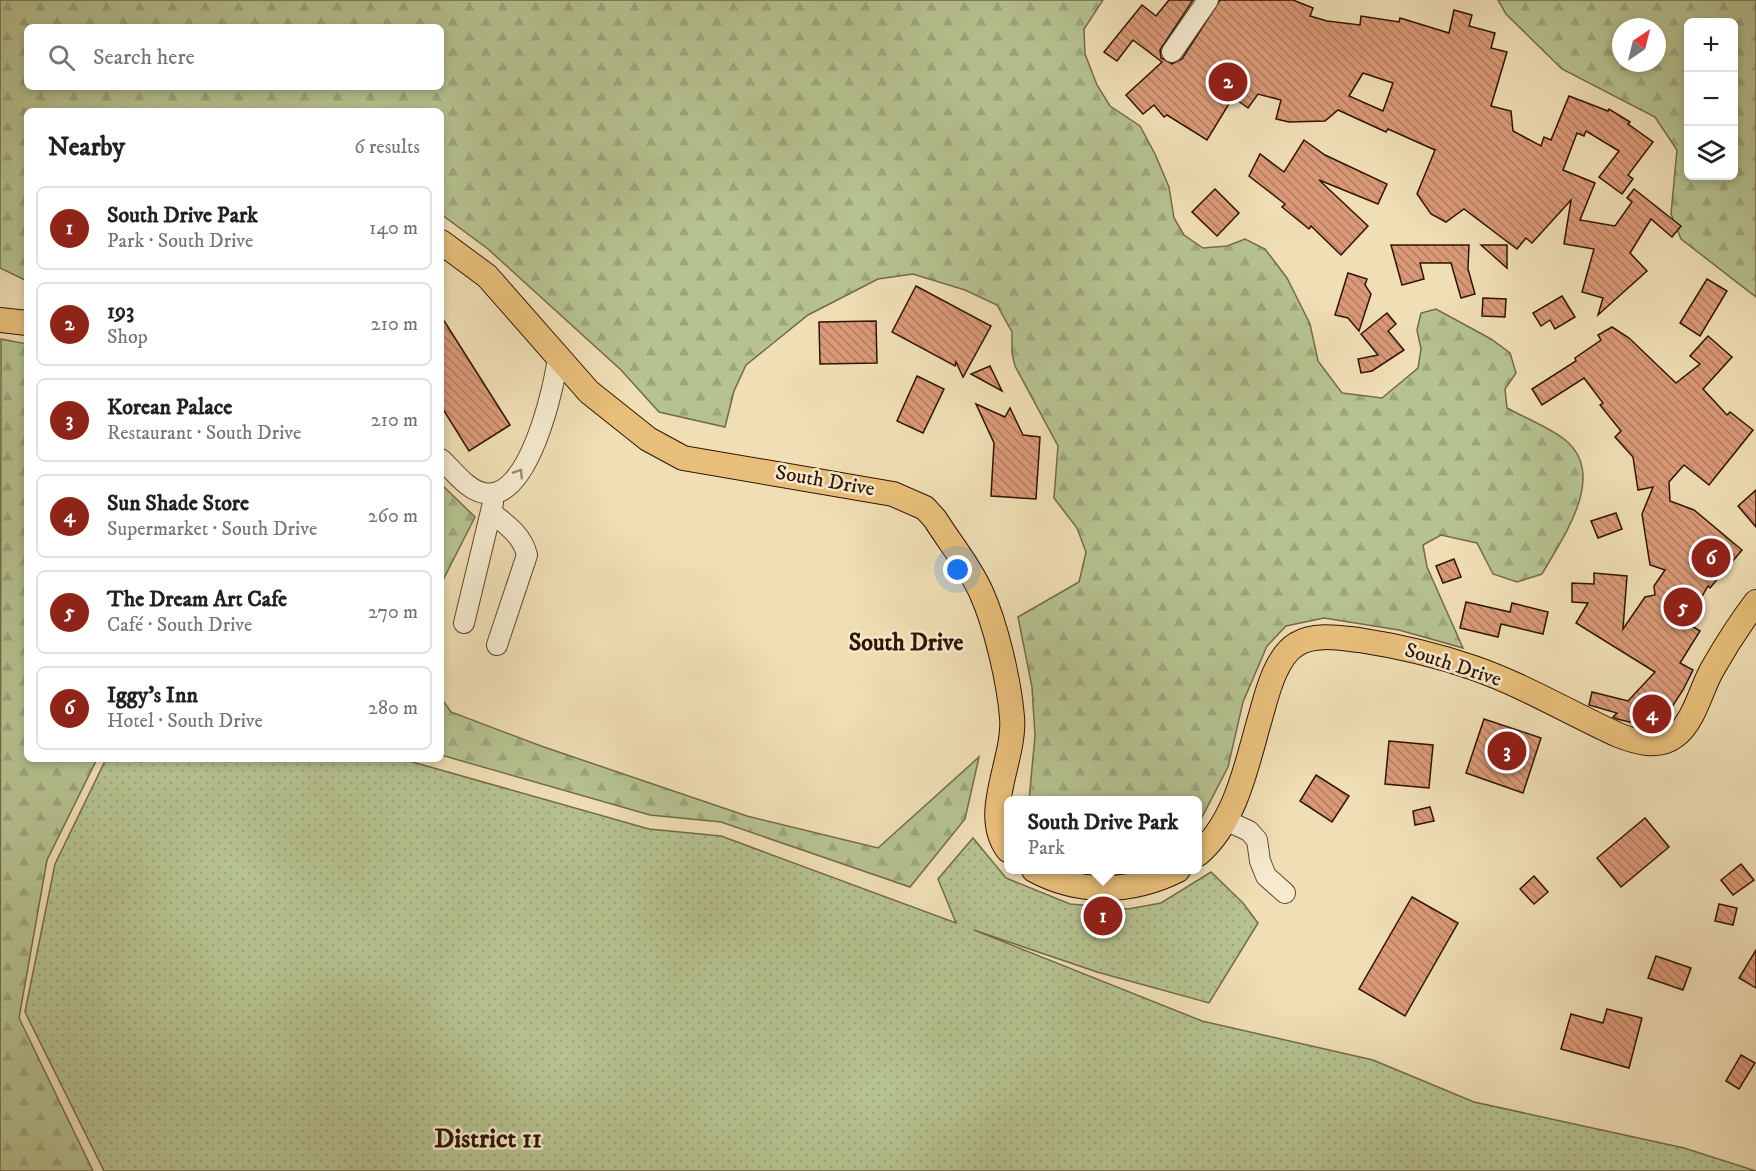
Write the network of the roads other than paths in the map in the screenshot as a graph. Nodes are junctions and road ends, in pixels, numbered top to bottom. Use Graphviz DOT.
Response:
graph roads {
  1 [pos="1208,0"];
  2 [pos="1172,52"];
  3 [pos="444,244"];
  4 [pos="0,320"];
  5 [pos="24,323"];
  6 [pos="558,357"];
  7 [pos="444,462"];
  8 [pos="493,504"];
  9 [pos="1756,602"];
  10 [pos="464,623"];
  11 [pos="497,645"];
  12 [pos="1225,820"];
  13 [pos="1004,842"];
  14 [pos="1202,848"];
  15 [pos="1042,874"];
  16 [pos="1170,874"];
  17 [pos="1285,893"];
  1 -- 2 [label="street"];
  3 -- 6 [label="main road, South Drive"];
  4 -- 5 [label="main road"];
  8 -- 6 [label="street, one-way"];
  6 -- 13 [label="main road, South Drive"];
  7 -- 8 [label="street"];
  8 -- 10 [label="street"];
  8 -- 11 [label="street"];
  9 -- 12 [label="main road, South Drive"];
  12 -- 14 [label="main road, South Drive"];
  12 -- 17 [label="street"];
  15 -- 16 [label="main road"];
}
